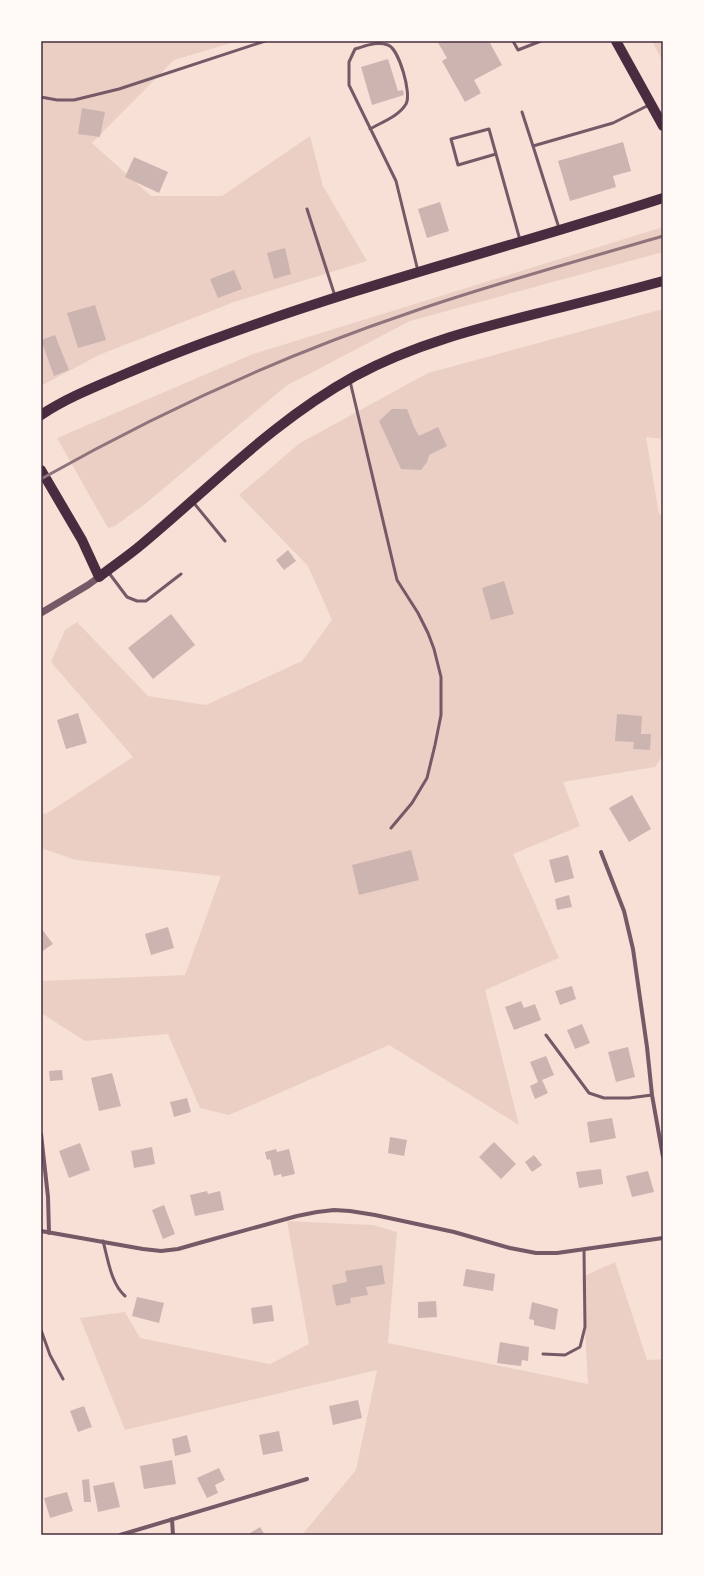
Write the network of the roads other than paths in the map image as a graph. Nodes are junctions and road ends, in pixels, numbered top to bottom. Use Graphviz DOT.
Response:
graph roads {
  1 [pos="265,41"];
  2 [pos="513,41"];
  3 [pos="542,41"];
  4 [pos="616,41"];
  5 [pos="41,97"];
  6 [pos="651,104"];
  7 [pos="522,112"];
  8 [pos="663,126"];
  9 [pos="370,129"];
  10 [pos="533,146"];
  11 [pos="496,154"];
  12 [pos="663,198"];
  13 [pos="307,209"];
  14 [pos="560,229"];
  15 [pos="520,241"];
  16 [pos="418,273"];
  17 [pos="663,281"];
  18 [pos="336,298"];
  19 [pos="350,379"];
  20 [pos="41,415"];
  21 [pos="41,470"];
  22 [pos="191,501"];
  23 [pos="225,541"];
  24 [pos="103,574"];
  25 [pos="181,574"];
  26 [pos="41,613"];
  27 [pos="391,828"];
  28 [pos="601,852"];
  29 [pos="546,1035"];
  30 [pos="652,1095"];
  31 [pos="41,1134"];
  32 [pos="663,1157"];
  33 [pos="41,1231"];
  34 [pos="49,1233"];
  35 [pos="663,1238"];
  36 [pos="103,1241"];
  37 [pos="584,1249"];
  38 [pos="125,1296"];
  39 [pos="41,1330"];
  40 [pos="543,1354"];
  41 [pos="63,1380"];
  42 [pos="307,1480"];
  43 [pos="172,1519"];
  44 [pos="120,1535"];
  45 [pos="173,1535"];
  1 -- 5 [label="lane"];
  2 -- 3 [label="lane"];
  4 -- 6 [label="main road"];
  6 -- 8 [label="main road"];
  6 -- 10 [label="lane"];
  7 -- 10 [label="lane"];
  9 -- 9 [label="lane"];
  9 -- 16 [label="lane"];
  10 -- 14 [label="lane"];
  11 -- 11 [label="lane"];
  11 -- 15 [label="lane"];
  12 -- 14 [label="main road"];
  13 -- 18 [label="lane"];
  14 -- 15 [label="main road"];
  15 -- 16 [label="main road"];
  16 -- 18 [label="main road"];
  17 -- 19 [label="main road"];
  18 -- 20 [label="main road"];
  19 -- 22 [label="main road"];
  19 -- 27 [label="lane"];
  21 -- 24 [label="main road"];
  22 -- 23 [label="lane"];
  22 -- 24 [label="main road"];
  24 -- 25 [label="lane"];
  24 -- 26 [label="street"];
  28 -- 30 [label="street"];
  29 -- 30 [label="lane"];
  30 -- 32 [label="street"];
  31 -- 34 [label="street"];
  33 -- 34 [label="street"];
  34 -- 36 [label="street"];
  35 -- 37 [label="street"];
  36 -- 37 [label="street"];
  36 -- 38 [label="lane"];
  37 -- 40 [label="lane"];
  39 -- 41 [label="lane"];
  42 -- 43 [label="street"];
  43 -- 44 [label="street"];
  43 -- 45 [label="street"];
}
